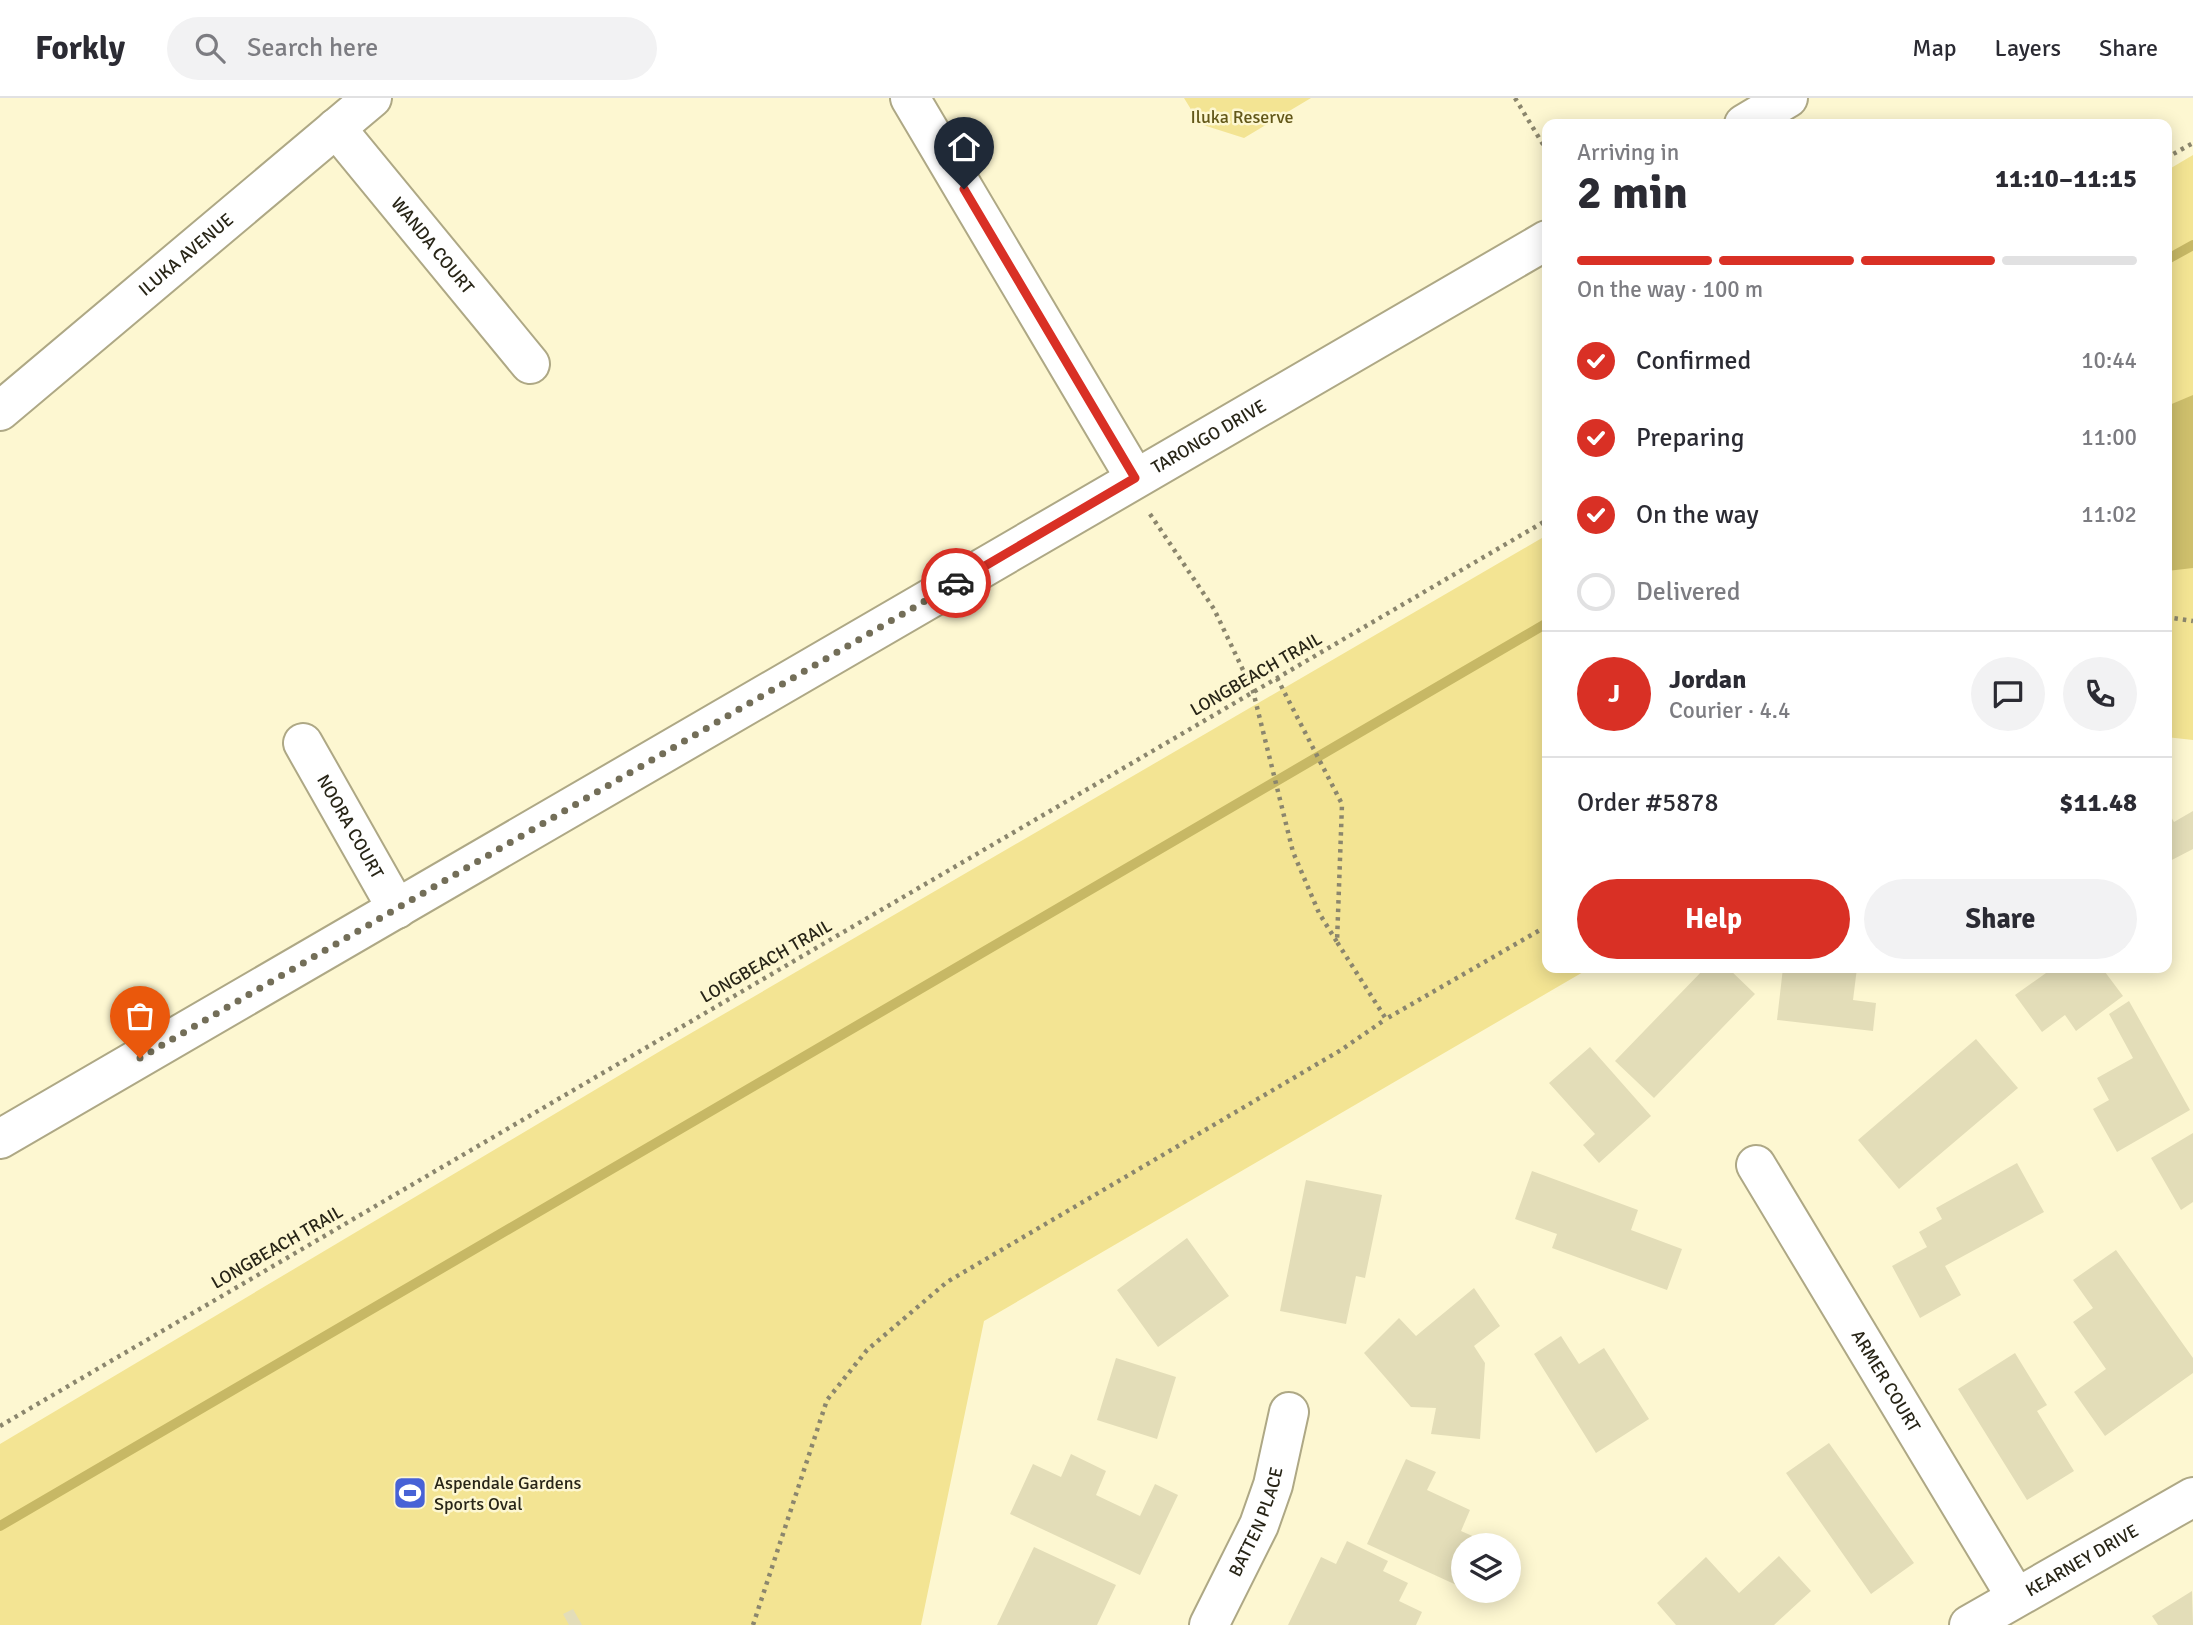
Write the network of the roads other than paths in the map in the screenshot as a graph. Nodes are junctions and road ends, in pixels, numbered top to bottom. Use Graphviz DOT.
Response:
graph roads {
  1 [pos="372,98"];
  2 [pos="910,98"];
  3 [pos="1788,98"];
  4 [pos="1752,119"];
  5 [pos="337,128"];
  6 [pos="1542,243"];
  7 [pos="530,364"];
  8 [pos="0,411"];
  9 [pos="1135,478"];
  10 [pos="303,743"];
  11 [pos="397,909"];
  12 [pos="0,1139"];
  13 [pos="1756,1166"];
  14 [pos="1289,1412"];
  15 [pos="2193,1497"];
  16 [pos="2016,1597"];
  17 [pos="1209,1625"];
  18 [pos="1969,1625"];
  1 -- 5 [label="street, ILUKA AVENUE"];
  2 -- 9 [label="street"];
  3 -- 4 [label="street"];
  5 -- 7 [label="street, WANDA COURT"];
  5 -- 8 [label="street, ILUKA AVENUE"];
  6 -- 9 [label="street, TARONGO DRIVE"];
  9 -- 11 [label="street, TARONGO DRIVE"];
  10 -- 11 [label="street, NOORA COURT"];
  11 -- 12 [label="street, TARONGO DRIVE"];
  13 -- 16 [label="street, ARMER COURT"];
  14 -- 17 [label="street, BATTEN PLACE"];
  15 -- 16 [label="street, KEARNEY DRIVE"];
  16 -- 18 [label="street, KEARNEY DRIVE"];
}
